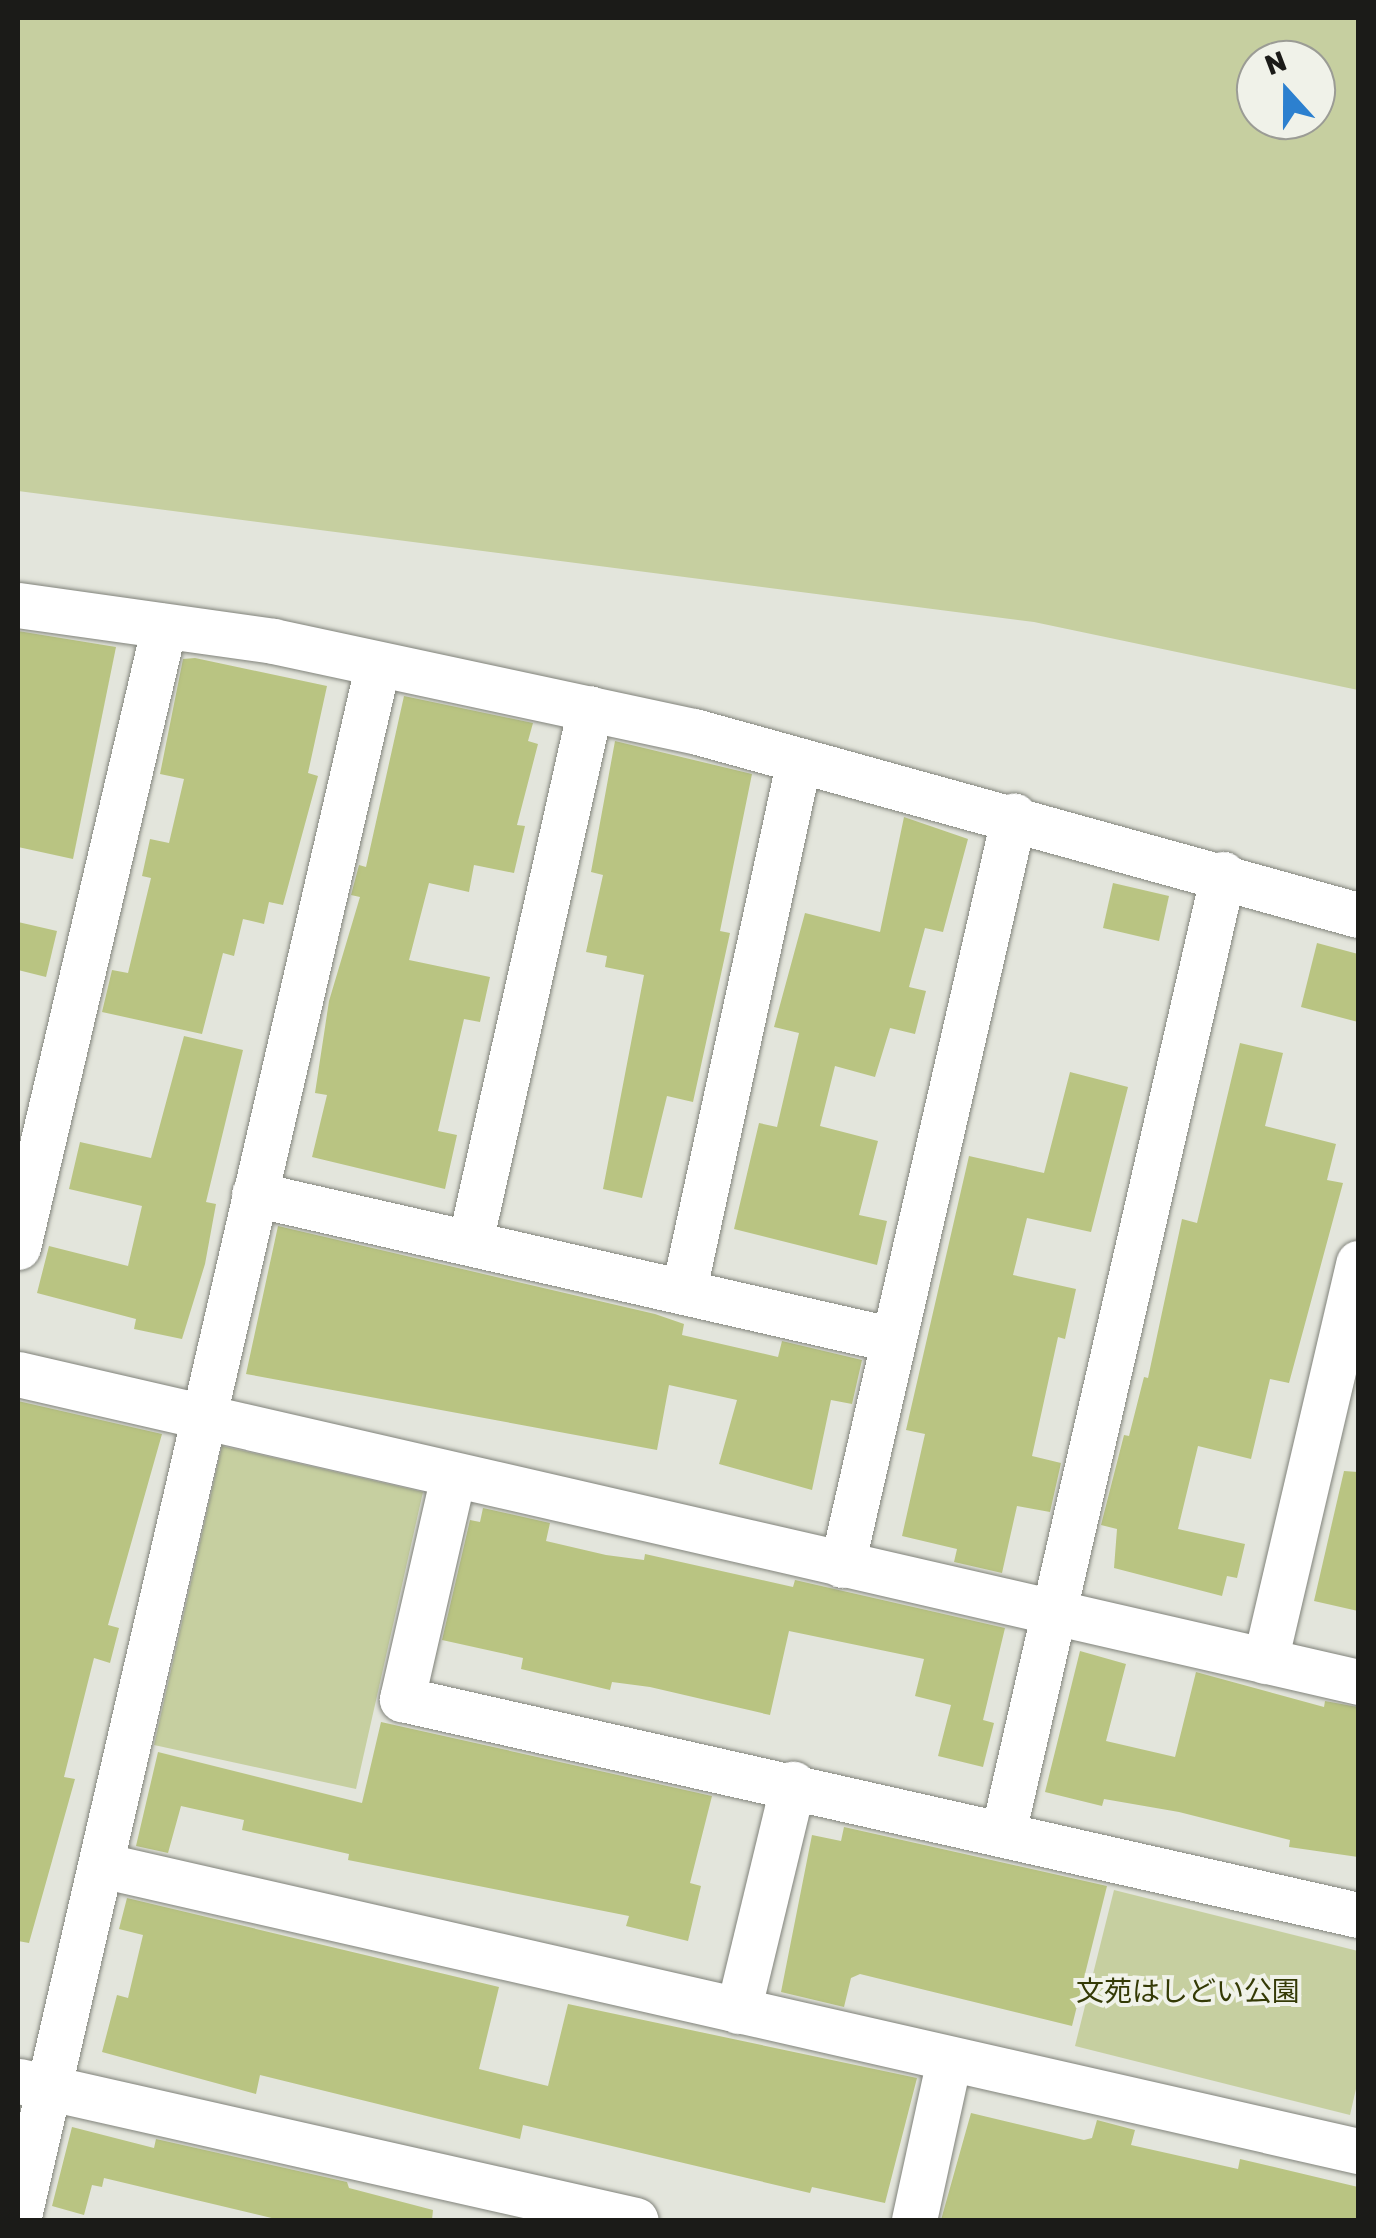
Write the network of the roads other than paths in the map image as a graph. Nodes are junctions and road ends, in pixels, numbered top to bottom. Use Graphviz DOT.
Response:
graph roads {
  1 [pos="18,605"];
  2 [pos="164,626"];
  3 [pos="377,668"];
  4 [pos="590,708"];
  5 [pos="799,760"];
  6 [pos="1014,815"];
  7 [pos="1223,874"];
  8 [pos="1358,915"];
  9 [pos="254,1194"];
  10 [pos="470,1242"];
  11 [pos="18,1247"];
  12 [pos="1358,1263"];
  13 [pos="684,1290"];
  14 [pos="894,1340"];
  15 [pos="18,1374"];
  16 [pos="202,1417"];
  17 [pos="453,1476"];
  18 [pos="842,1564"];
  19 [pos="1053,1613"];
  20 [pos="1265,1661"];
  21 [pos="1358,1682"];
  22 [pos="792,1784"];
  23 [pos="1002,1833"];
  24 [pos="102,1865"];
  25 [pos="1358,1915"];
  26 [pos="738,2011"];
  27 [pos="948,2059"];
  28 [pos="32,2084"];
  29 [pos="1358,2151"];
  30 [pos="18,2220"];
  31 [pos="636,2220"];
  32 [pos="914,2220"];
  1 -- 2 [label="street"];
  2 -- 3 [label="street"];
  2 -- 11 [label="street"];
  3 -- 4 [label="street"];
  3 -- 9 [label="street"];
  4 -- 5 [label="street"];
  4 -- 10 [label="street"];
  5 -- 6 [label="street"];
  5 -- 13 [label="street"];
  6 -- 7 [label="street"];
  6 -- 14 [label="street"];
  7 -- 8 [label="street"];
  7 -- 19 [label="street"];
  9 -- 10 [label="street"];
  9 -- 16 [label="street"];
  10 -- 13 [label="street"];
  12 -- 20 [label="street"];
  13 -- 14 [label="street"];
  14 -- 18 [label="street"];
  15 -- 16 [label="street"];
  16 -- 17 [label="street"];
  16 -- 24 [label="street"];
  17 -- 18 [label="street"];
  17 -- 22 [label="street"];
  18 -- 19 [label="street"];
  19 -- 20 [label="street"];
  19 -- 23 [label="street"];
  20 -- 21 [label="street"];
  22 -- 23 [label="street"];
  22 -- 26 [label="street"];
  23 -- 25 [label="street"];
  24 -- 26 [label="street"];
  24 -- 28 [label="street"];
  26 -- 27 [label="street"];
  27 -- 29 [label="street"];
  27 -- 32 [label="street"];
  28 -- 30 [label="street"];
  28 -- 31 [label="street"];
}
